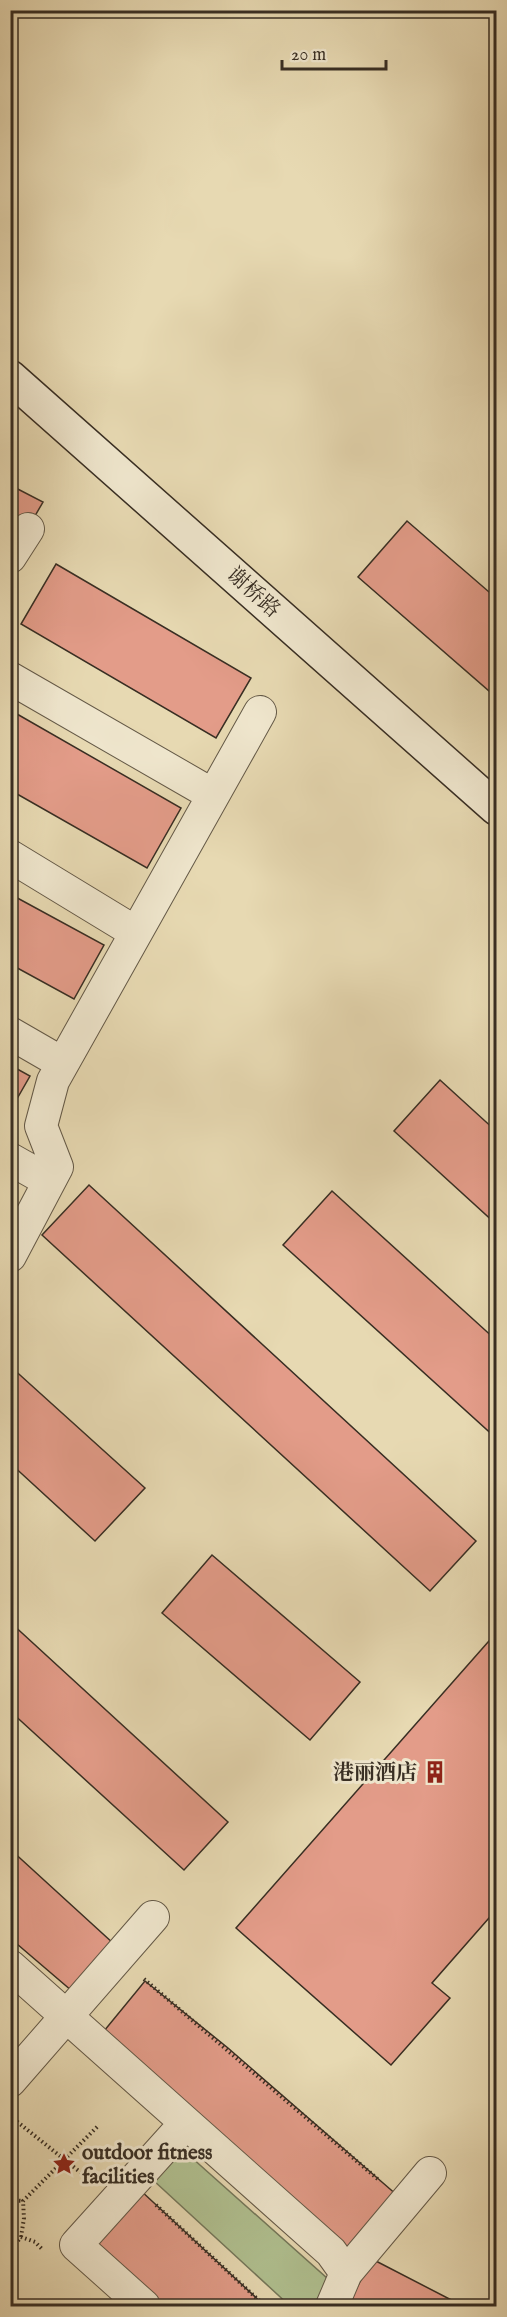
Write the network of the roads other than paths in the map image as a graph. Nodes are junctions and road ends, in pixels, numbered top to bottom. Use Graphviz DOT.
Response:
graph roads {
  1 [pos="10,377"];
  2 [pos="28,529"];
  3 [pos="10,557"];
  4 [pos="10,678"];
  5 [pos="260,712"];
  6 [pos="213,795"];
  7 [pos="496,808"];
  8 [pos="10,856"];
  9 [pos="135,932"];
  10 [pos="10,1033"];
  11 [pos="63,1063"];
  12 [pos="10,1159"];
  13 [pos="49,1181"];
  14 [pos="10,1256"];
  15 [pos="153,1917"];
  16 [pos="10,1966"];
  17 [pos="65,2017"];
  18 [pos="10,2081"];
  19 [pos="186,2124"];
  20 [pos="430,2173"];
  21 [pos="346,2273"];
  22 [pos="144,2307"];
  23 [pos="332,2307"];
  1 -- 7 [label="street, 谢桥路"];
  2 -- 3 [label="street"];
  4 -- 6 [label="street"];
  5 -- 6 [label="street"];
  6 -- 9 [label="street"];
  8 -- 9 [label="street"];
  9 -- 11 [label="street"];
  10 -- 11 [label="street"];
  11 -- 13 [label="street"];
  12 -- 13 [label="street"];
  13 -- 14 [label="street"];
  15 -- 17 [label="street"];
  16 -- 17 [label="street"];
  17 -- 18 [label="street"];
  17 -- 19 [label="street"];
  19 -- 21 [label="street"];
  19 -- 22 [label="street"];
  20 -- 21 [label="street"];
  21 -- 23 [label="street"];
}
